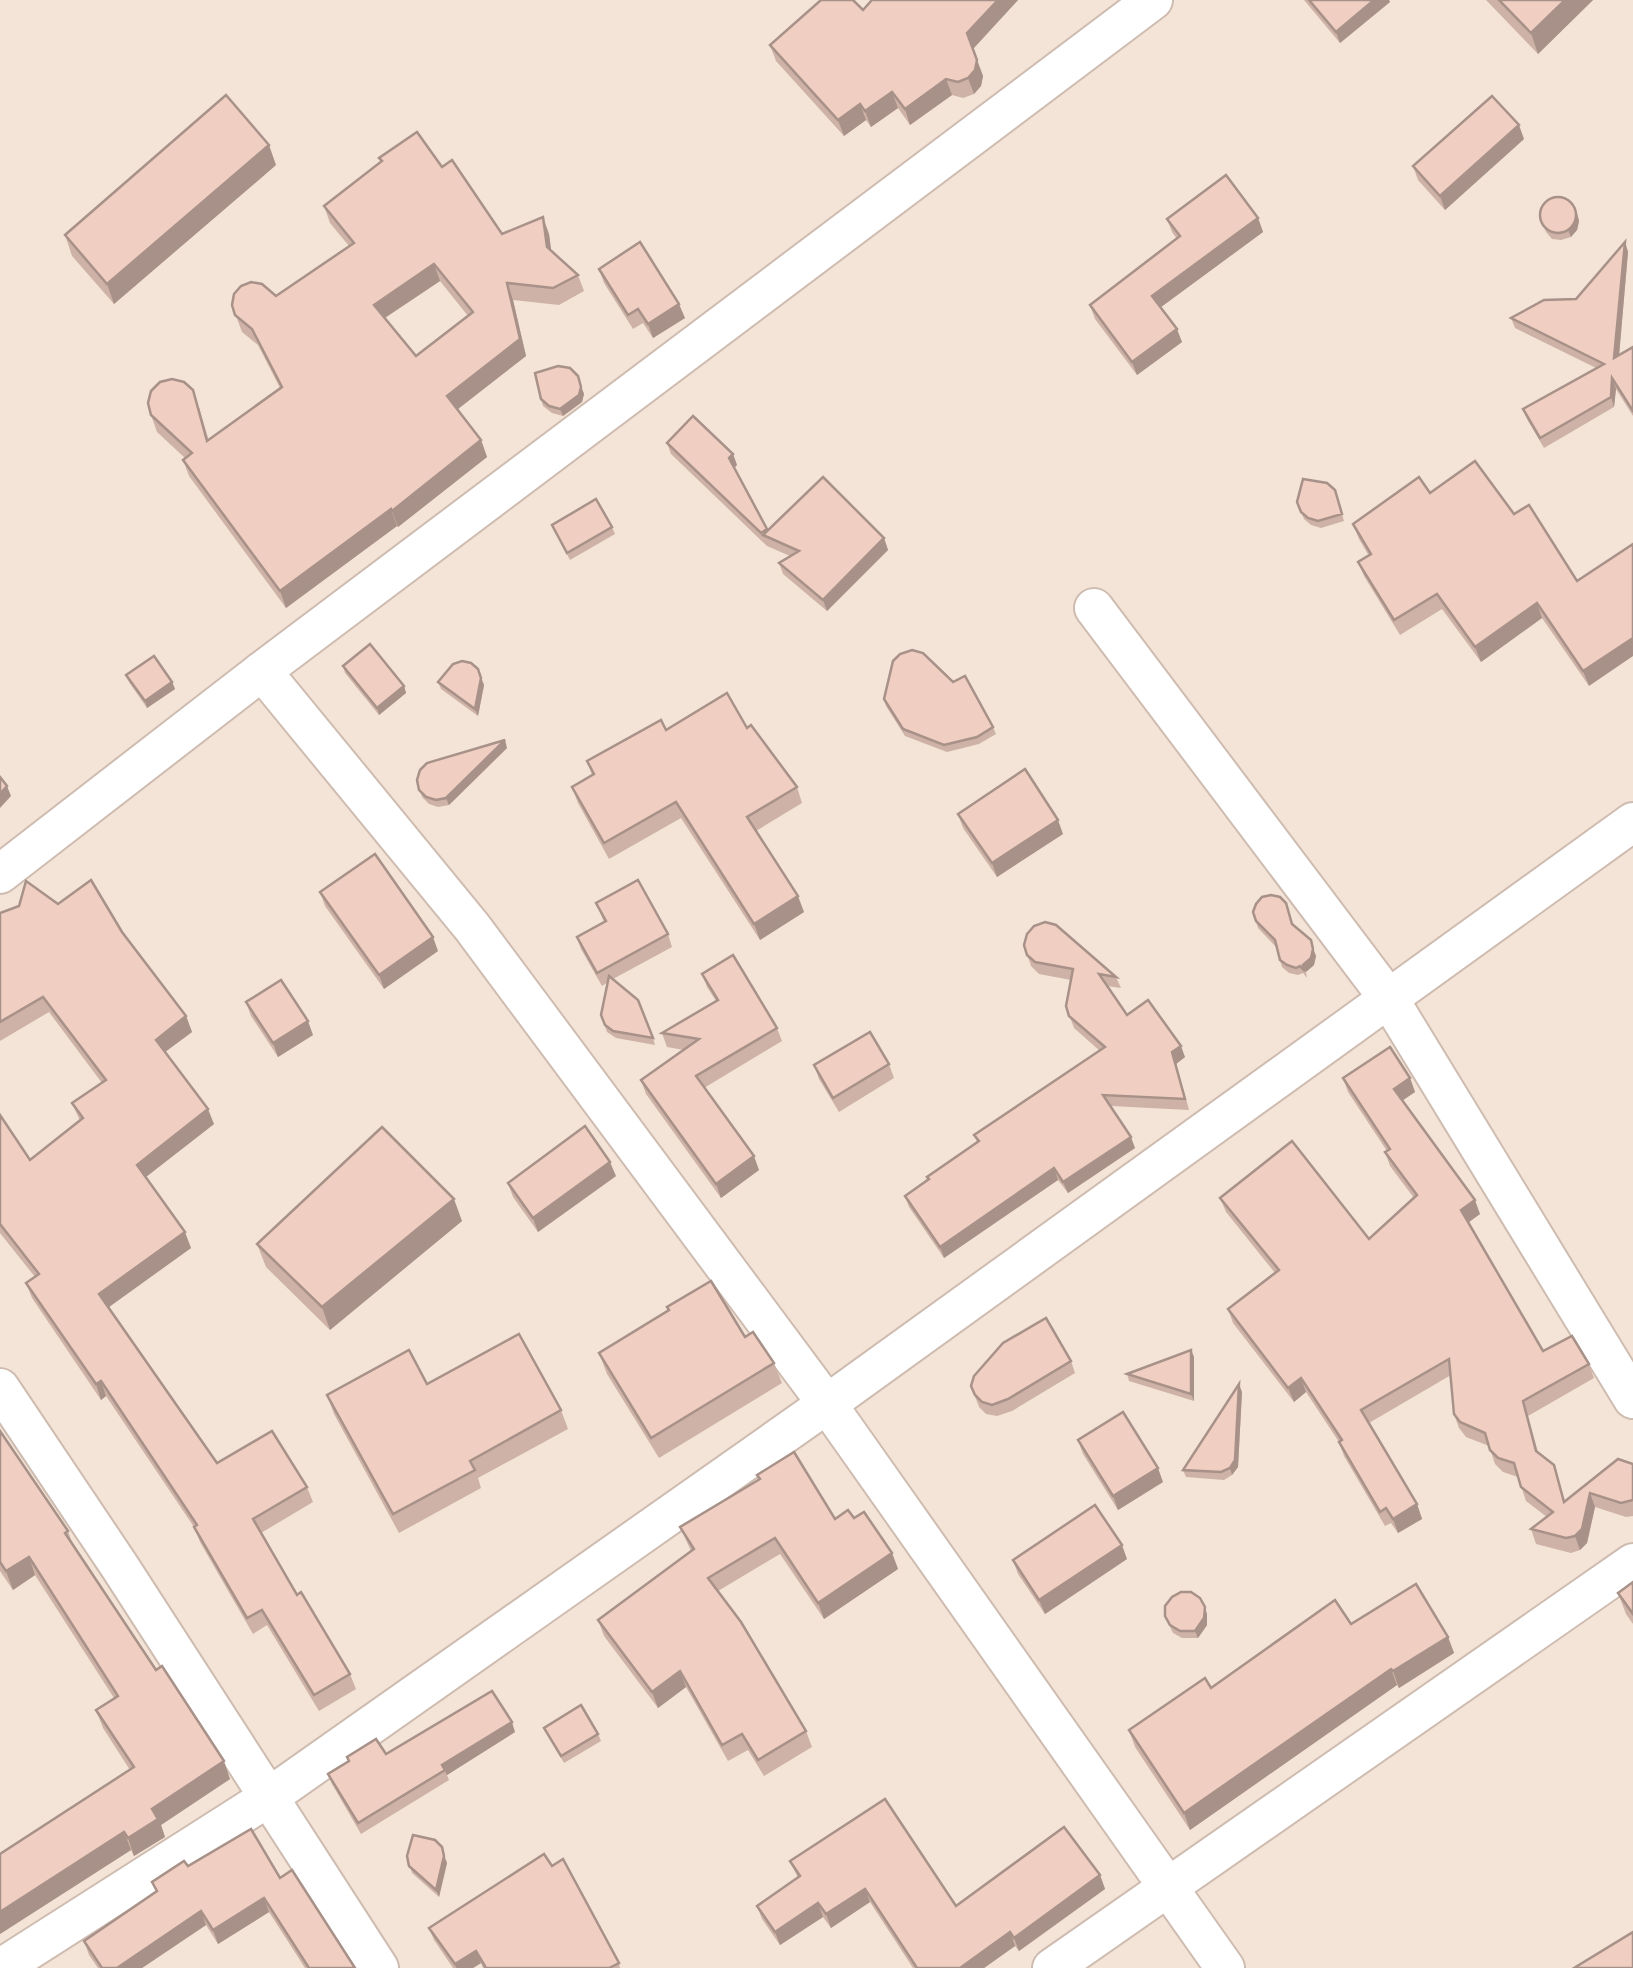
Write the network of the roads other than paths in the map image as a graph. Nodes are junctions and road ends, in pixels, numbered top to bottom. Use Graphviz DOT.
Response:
graph roads {
  1 [pos="1153,0"];
  2 [pos="1094,608"];
  3 [pos="262,671"];
  4 [pos="1633,822"];
  5 [pos="0,874"];
  6 [pos="1389,999"];
  7 [pos="0,1388"];
  8 [pos="1633,1399"];
  9 [pos="827,1404"];
  10 [pos="1633,1562"];
  11 [pos="269,1797"];
  12 [pos="1167,1886"];
  13 [pos="1,1968"];
  14 [pos="379,1968"];
  15 [pos="1052,1968"];
  16 [pos="1225,1968"];
  1 -- 3 [label="street"];
  2 -- 6 [label="street"];
  3 -- 5 [label="street"];
  3 -- 9 [label="street"];
  4 -- 6 [label="street"];
  6 -- 8 [label="street"];
  6 -- 9 [label="street"];
  7 -- 11 [label="street"];
  9 -- 11 [label="street"];
  9 -- 12 [label="street"];
  10 -- 12 [label="street"];
  11 -- 13 [label="street"];
  11 -- 14 [label="street"];
  12 -- 15 [label="street"];
  12 -- 16 [label="street"];
}
